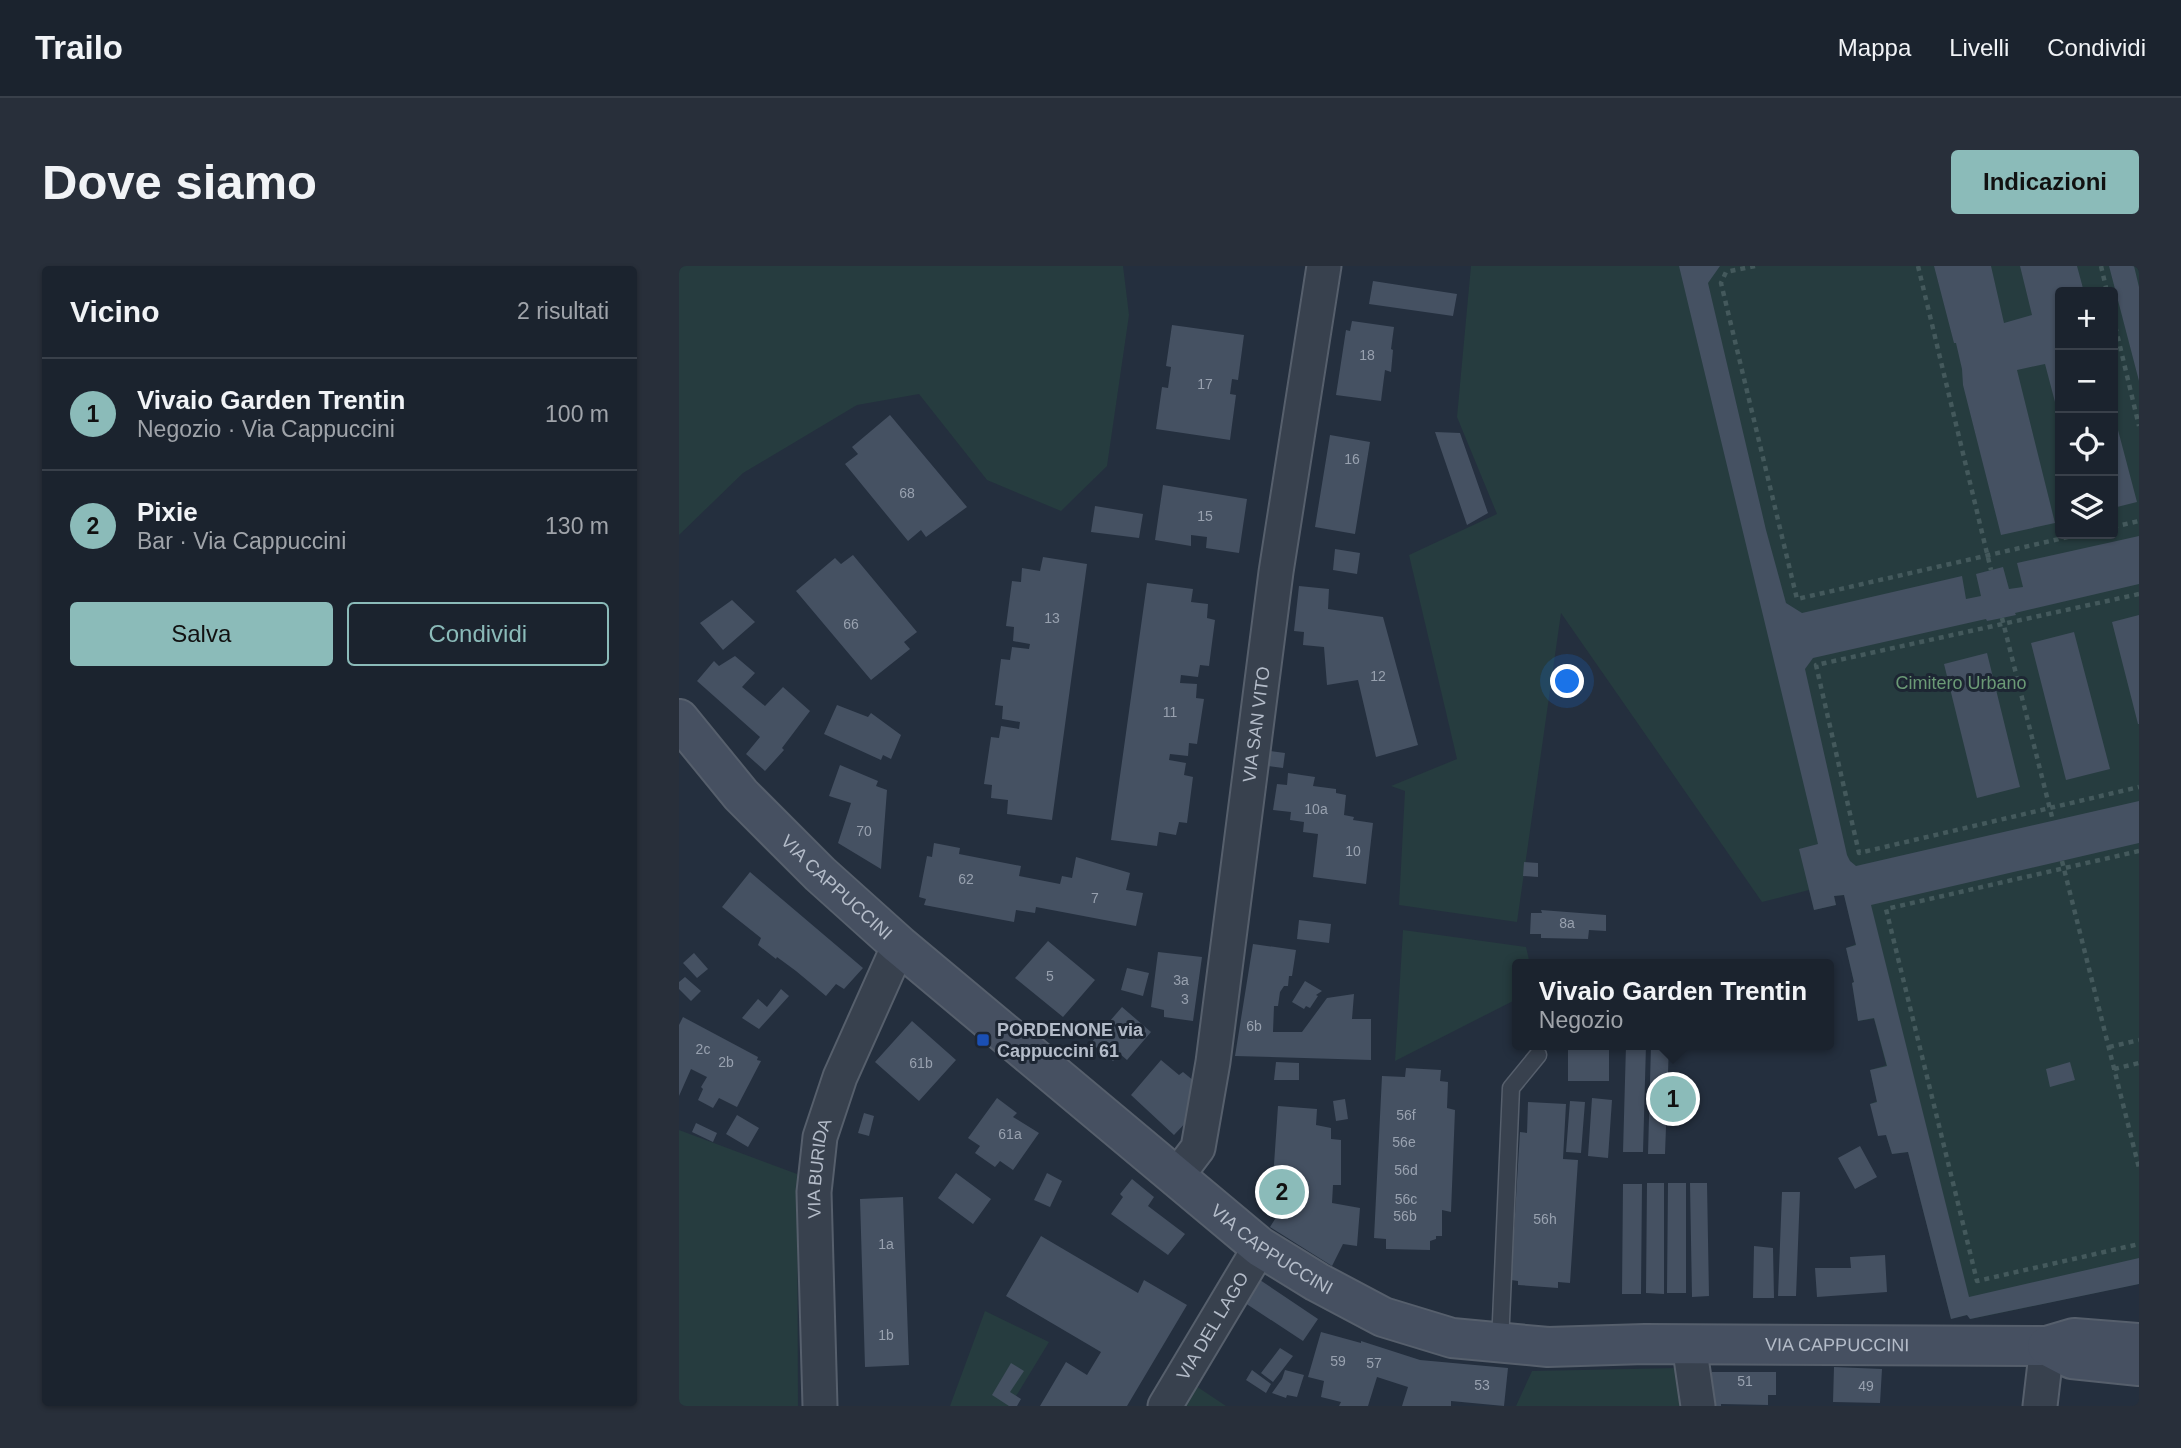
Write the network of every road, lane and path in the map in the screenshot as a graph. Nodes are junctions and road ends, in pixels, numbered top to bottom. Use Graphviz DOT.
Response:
graph roads {
  1 [pos="1324,266"];
  2 [pos="1755,266"];
  3 [pos="1919,266"];
  4 [pos="2101,266"];
  5 [pos="2106,287"];
  6 [pos="2118,338"];
  7 [pos="2139,426"];
  8 [pos="2139,521"];
  9 [pos="2118,526"];
  10 [pos="2059,539"];
  11 [pos="1987,555"];
  12 [pos="1991,570"];
  13 [pos="2139,594"];
  14 [pos="2002,621"];
  15 [pos="679,719"];
  16 [pos="2139,787"];
  17 [pos="2050,807"];
  18 [pos="2053,821"];
  19 [pos="2139,851"];
  20 [pos="2062,861"];
  21 [pos="2063,869"];
  22 [pos="899,945"];
  23 [pos="2139,1040"];
  24 [pos="2109,1047"];
  25 [pos="1538,1055"];
  26 [pos="2139,1063"];
  27 [pos="2114,1069"];
  28 [pos="2139,1168"];
  29 [pos="1176,1177"];
  30 [pos="2139,1244"];
  31 [pos="1260,1247"];
  32 [pos="2139,1343"];
  33 [pos="1500,1344"];
  34 [pos="1689,1344"];
  35 [pos="2047,1346"];
  36 [pos="2139,1366"];
  37 [pos="820,1406"];
  38 [pos="1165,1406"];
  39 [pos="1697,1406"];
  40 [pos="2040,1406"];
  1 -- 29 [label="street, VIA SAN VITO"];
  2 -- 11 [label="path"];
  3 -- 11 [label="path"];
  4 -- 5 [label="path"];
  6 -- 7 [label="path"];
  8 -- 9 [label="path"];
  10 -- 11 [label="path"];
  11 -- 12 [label="path"];
  13 -- 14 [label="path"];
  14 -- 17 [label="path"];
  14 -- 17 [label="path"];
  15 -- 22 [label="main road, VIA CAPPUCCINI"];
  16 -- 17 [label="path"];
  17 -- 18 [label="path"];
  19 -- 21 [label="path"];
  20 -- 21 [label="path"];
  21 -- 24 [label="path"];
  21 -- 30 [label="path"];
  22 -- 29 [label="main road, VIA CAPPUCCINI"];
  22 -- 37 [label="street, VIA BURIDA"];
  23 -- 24 [label="path"];
  24 -- 27 [label="path"];
  25 -- 33 [label="lane"];
  26 -- 27 [label="path"];
  27 -- 28 [label="path"];
  29 -- 31 [label="main road, VIA CAPPUCCINI"];
  31 -- 33 [label="main road, VIA CAPPUCCINI"];
  31 -- 38 [label="street, VIA DEL LAGO"];
  32 -- 35 [label="main road, VIA CAPPUCCINI"];
  33 -- 34 [label="main road, VIA CAPPUCCINI"];
  34 -- 35 [label="main road, VIA CAPPUCCINI"];
  34 -- 39 [label="street"];
  35 -- 36 [label="main road, VIA CAPPUCCINI"];
  35 -- 40 [label="street"];
}
